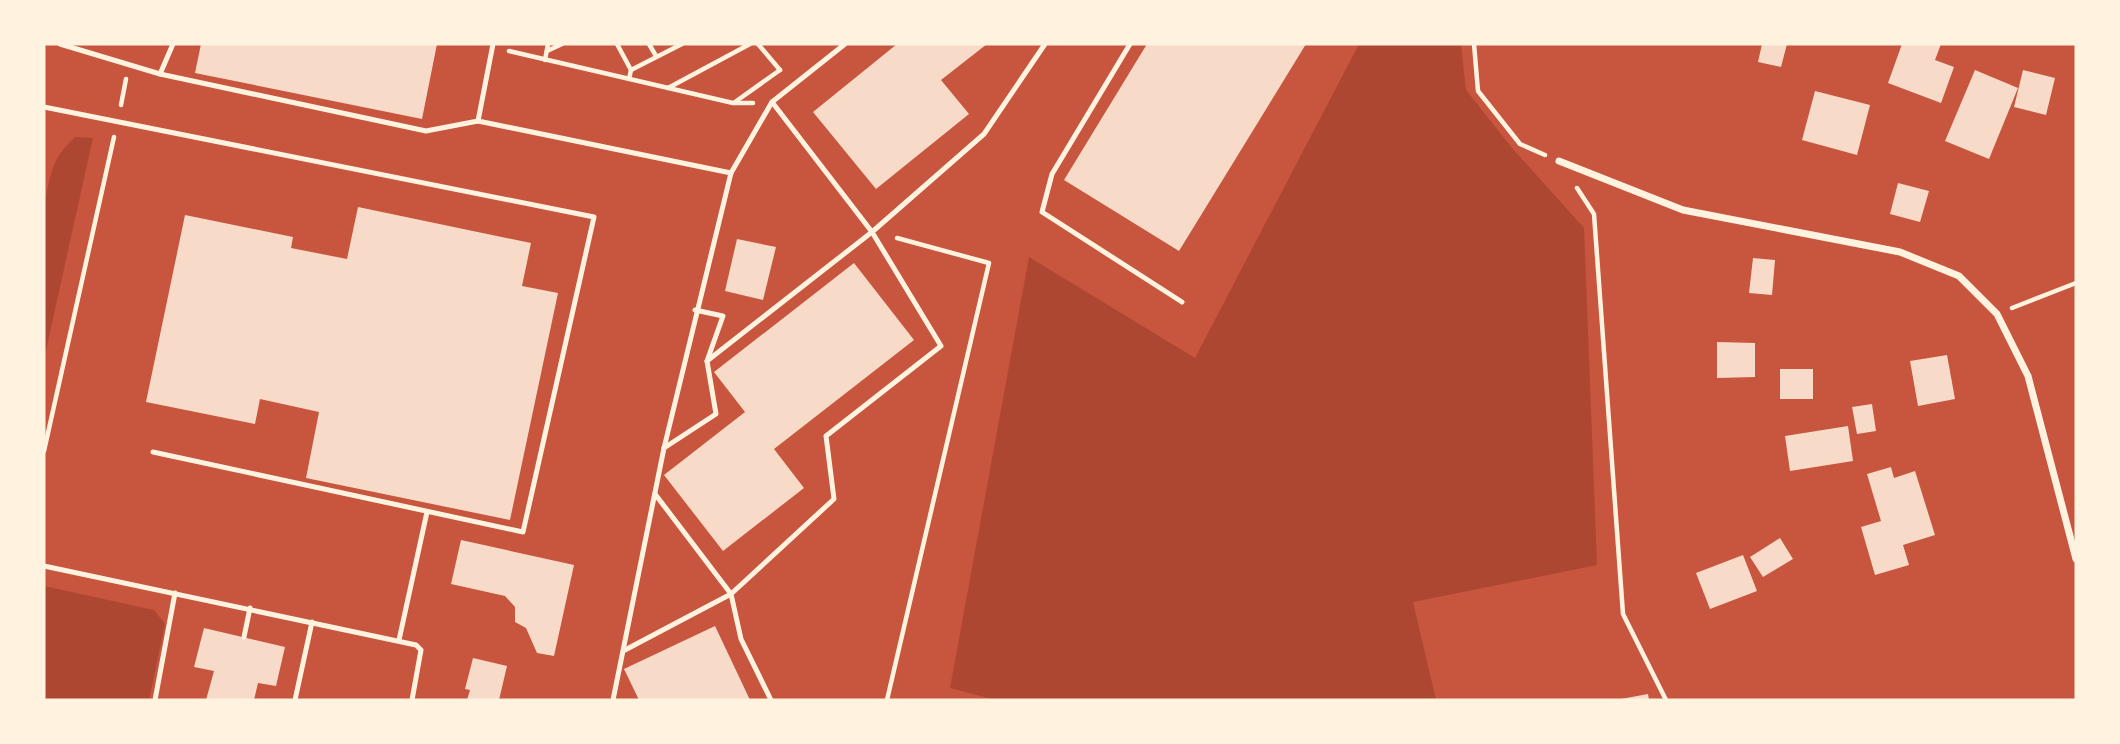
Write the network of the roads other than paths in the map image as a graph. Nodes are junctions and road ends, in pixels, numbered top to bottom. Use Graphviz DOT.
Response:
graph roads {
  1 [pos="60,44"];
  2 [pos="173,44"];
  3 [pos="845,44"];
  4 [pos="1045,44"];
  5 [pos="1130,44"];
  6 [pos="492,46"];
  7 [pos="160,74"];
  8 [pos="772,102"];
  9 [pos="44,107"];
  10 [pos="478,121"];
  11 [pos="1559,161"];
  12 [pos="731,173"];
  13 [pos="872,232"];
  14 [pos="1182,302"];
  15 [pos="695,310"];
  16 [pos="708,361"];
  17 [pos="664,447"];
  18 [pos="153,452"];
  19 [pos="655,494"];
  20 [pos="427,512"];
  21 [pos="2076,559"];
  22 [pos="44,566"];
  23 [pos="175,593"];
  24 [pos="731,594"];
  25 [pos="250,608"];
  26 [pos="312,622"];
  27 [pos="244,637"];
  28 [pos="399,640"];
  29 [pos="625,650"];
  30 [pos="615,692"];
  31 [pos="155,700"];
  32 [pos="295,700"];
  33 [pos="412,700"];
  34 [pos="613,700"];
  35 [pos="619,700"];
  36 [pos="771,700"];
  1 -- 7 [label="lane"];
  2 -- 7 [label="lane"];
  3 -- 8 [label="lane"];
  4 -- 13 [label="lane"];
  5 -- 14 [label="lane"];
  6 -- 10 [label="lane"];
  7 -- 10 [label="lane"];
  8 -- 12 [label="lane"];
  8 -- 13 [label="lane"];
  9 -- 20 [label="lane"];
  10 -- 12 [label="lane"];
  11 -- 21 [label="street"];
  12 -- 15 [label="lane"];
  13 -- 16 [label="lane"];
  13 -- 24 [label="lane"];
  15 -- 16 [label="lane"];
  15 -- 17 [label="lane"];
  16 -- 17 [label="lane"];
  17 -- 19 [label="lane"];
  18 -- 20 [label="lane"];
  19 -- 24 [label="lane"];
  19 -- 29 [label="lane"];
  20 -- 28 [label="lane"];
  22 -- 23 [label="lane"];
  23 -- 25 [label="lane"];
  23 -- 31 [label="lane"];
  24 -- 29 [label="lane"];
  24 -- 36 [label="lane"];
  25 -- 26 [label="lane"];
  25 -- 27 [label="lane"];
  26 -- 28 [label="lane"];
  26 -- 32 [label="lane"];
  28 -- 33 [label="lane"];
  29 -- 30 [label="lane"];
  30 -- 34 [label="lane"];
  30 -- 35 [label="lane"];
}
